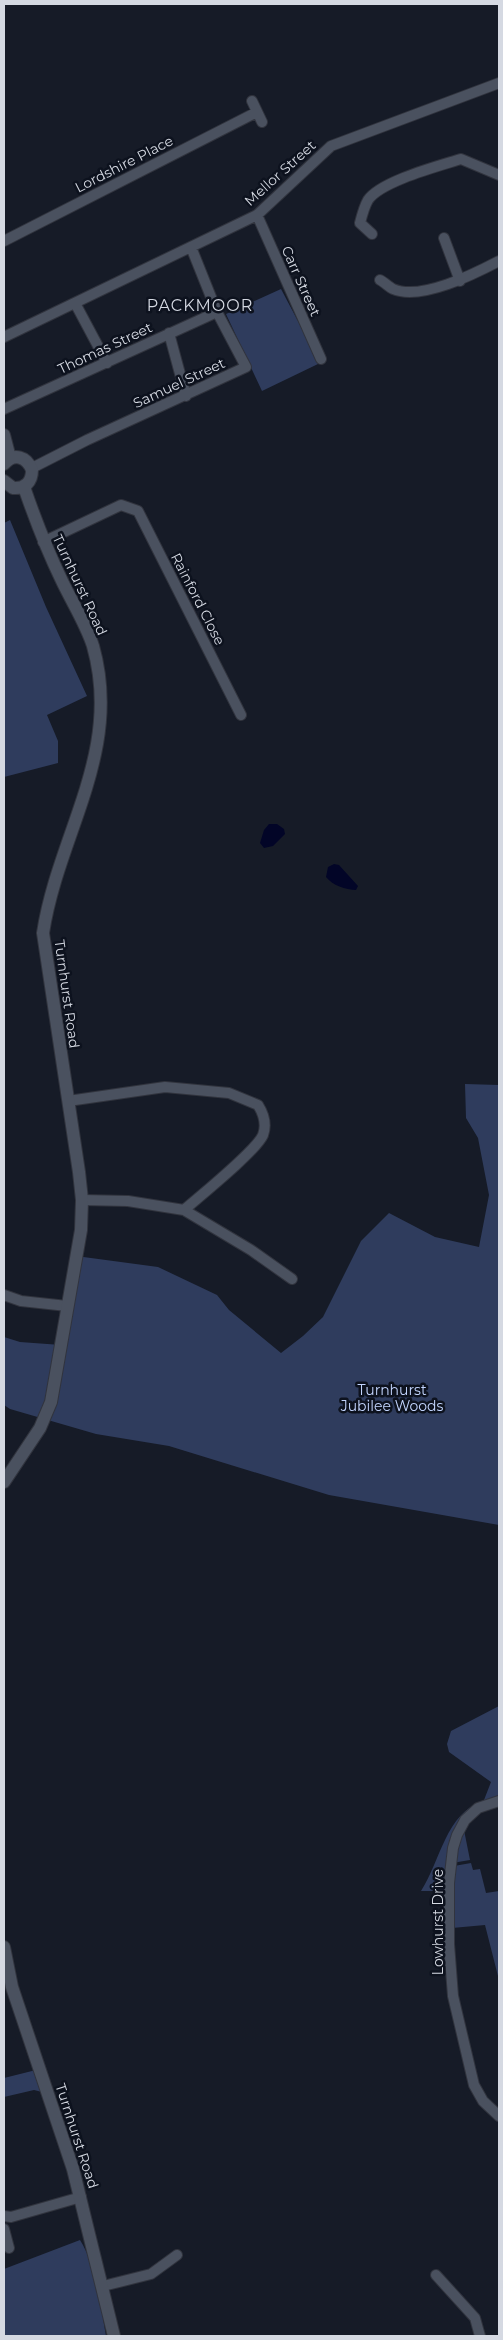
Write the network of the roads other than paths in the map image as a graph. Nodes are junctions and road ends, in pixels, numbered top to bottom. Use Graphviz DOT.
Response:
graph roads {
  1 [pos="499,83"];
  2 [pos="252,101"];
  3 [pos="257,112"];
  4 [pos="262,122"];
  5 [pos="499,175"];
  6 [pos="257,215"];
  7 [pos="372,234"];
  8 [pos="444,238"];
  9 [pos="4,241"];
  10 [pos="191,247"];
  11 [pos="499,261"];
  12 [pos="380,280"];
  13 [pos="460,281"];
  14 [pos="75,303"];
  15 [pos="217,306"];
  16 [pos="169,333"];
  17 [pos="4,337"];
  18 [pos="321,359"];
  19 [pos="107,362"];
  20 [pos="186,396"];
  21 [pos="4,409"];
  22 [pos="4,435"];
  23 [pos="7,461"];
  24 [pos="32,468"];
  25 [pos="4,481"];
  26 [pos="24,487"];
  27 [pos="43,542"];
  28 [pos="241,715"];
  29 [pos="68,1101"];
  30 [pos="82,1200"];
  31 [pos="184,1210"];
  32 [pos="292,1279"];
  33 [pos="4,1295"];
  34 [pos="67,1306"];
  35 [pos="4,1482"];
  36 [pos="499,1801"];
  37 [pos="4,1947"];
  38 [pos="499,2116"];
  39 [pos="81,2196"];
  40 [pos="4,2216"];
  41 [pos="4,2229"];
  42 [pos="9,2248"];
  43 [pos="177,2256"];
  44 [pos="436,2275"];
  45 [pos="103,2286"];
  46 [pos="114,2336"];
  47 [pos="480,2336"];
  1 -- 6 [label="street, Mellor Street"];
  2 -- 3 [label="street"];
  3 -- 4 [label="street"];
  3 -- 9 [label="street, Lordshire Place"];
  5 -- 7 [label="street"];
  6 -- 10 [label="street, Mellor Street"];
  6 -- 18 [label="street, Carr Street"];
  8 -- 13 [label="street"];
  10 -- 14 [label="street, Mellor Street"];
  10 -- 15 [label="street, Samuel Street"];
  11 -- 13 [label="street"];
  12 -- 13 [label="street"];
  14 -- 17 [label="street, Mellor Street"];
  14 -- 19 [label="street"];
  15 -- 16 [label="street, Thomas Street"];
  15 -- 20 [label="street, Samuel Street"];
  16 -- 19 [label="street, Thomas Street"];
  16 -- 20 [label="street"];
  19 -- 21 [label="street, Thomas Street"];
  20 -- 24 [label="street, Samuel Street"];
  22 -- 23 [label="street"];
  23 -- 24 [label="street"];
  24 -- 26 [label="street"];
  25 -- 26 [label="street"];
  26 -- 27 [label="street, Turnhurst Road"];
  27 -- 28 [label="street, Rainford Close"];
  27 -- 29 [label="street, Turnhurst Road"];
  29 -- 30 [label="street, Turnhurst Road"];
  29 -- 31 [label="street"];
  30 -- 31 [label="street"];
  30 -- 34 [label="street, Turnhurst Road"];
  31 -- 32 [label="street"];
  33 -- 34 [label="street"];
  34 -- 35 [label="street, Turnhurst Road"];
  36 -- 38 [label="street, Lowhurst Drive"];
  37 -- 39 [label="street, Turnhurst Road"];
  39 -- 40 [label="street"];
  39 -- 45 [label="street, Turnhurst Road"];
  41 -- 42 [label="street"];
  43 -- 45 [label="street"];
  44 -- 47 [label="street"];
  45 -- 46 [label="street, Turnhurst Road"];
}
